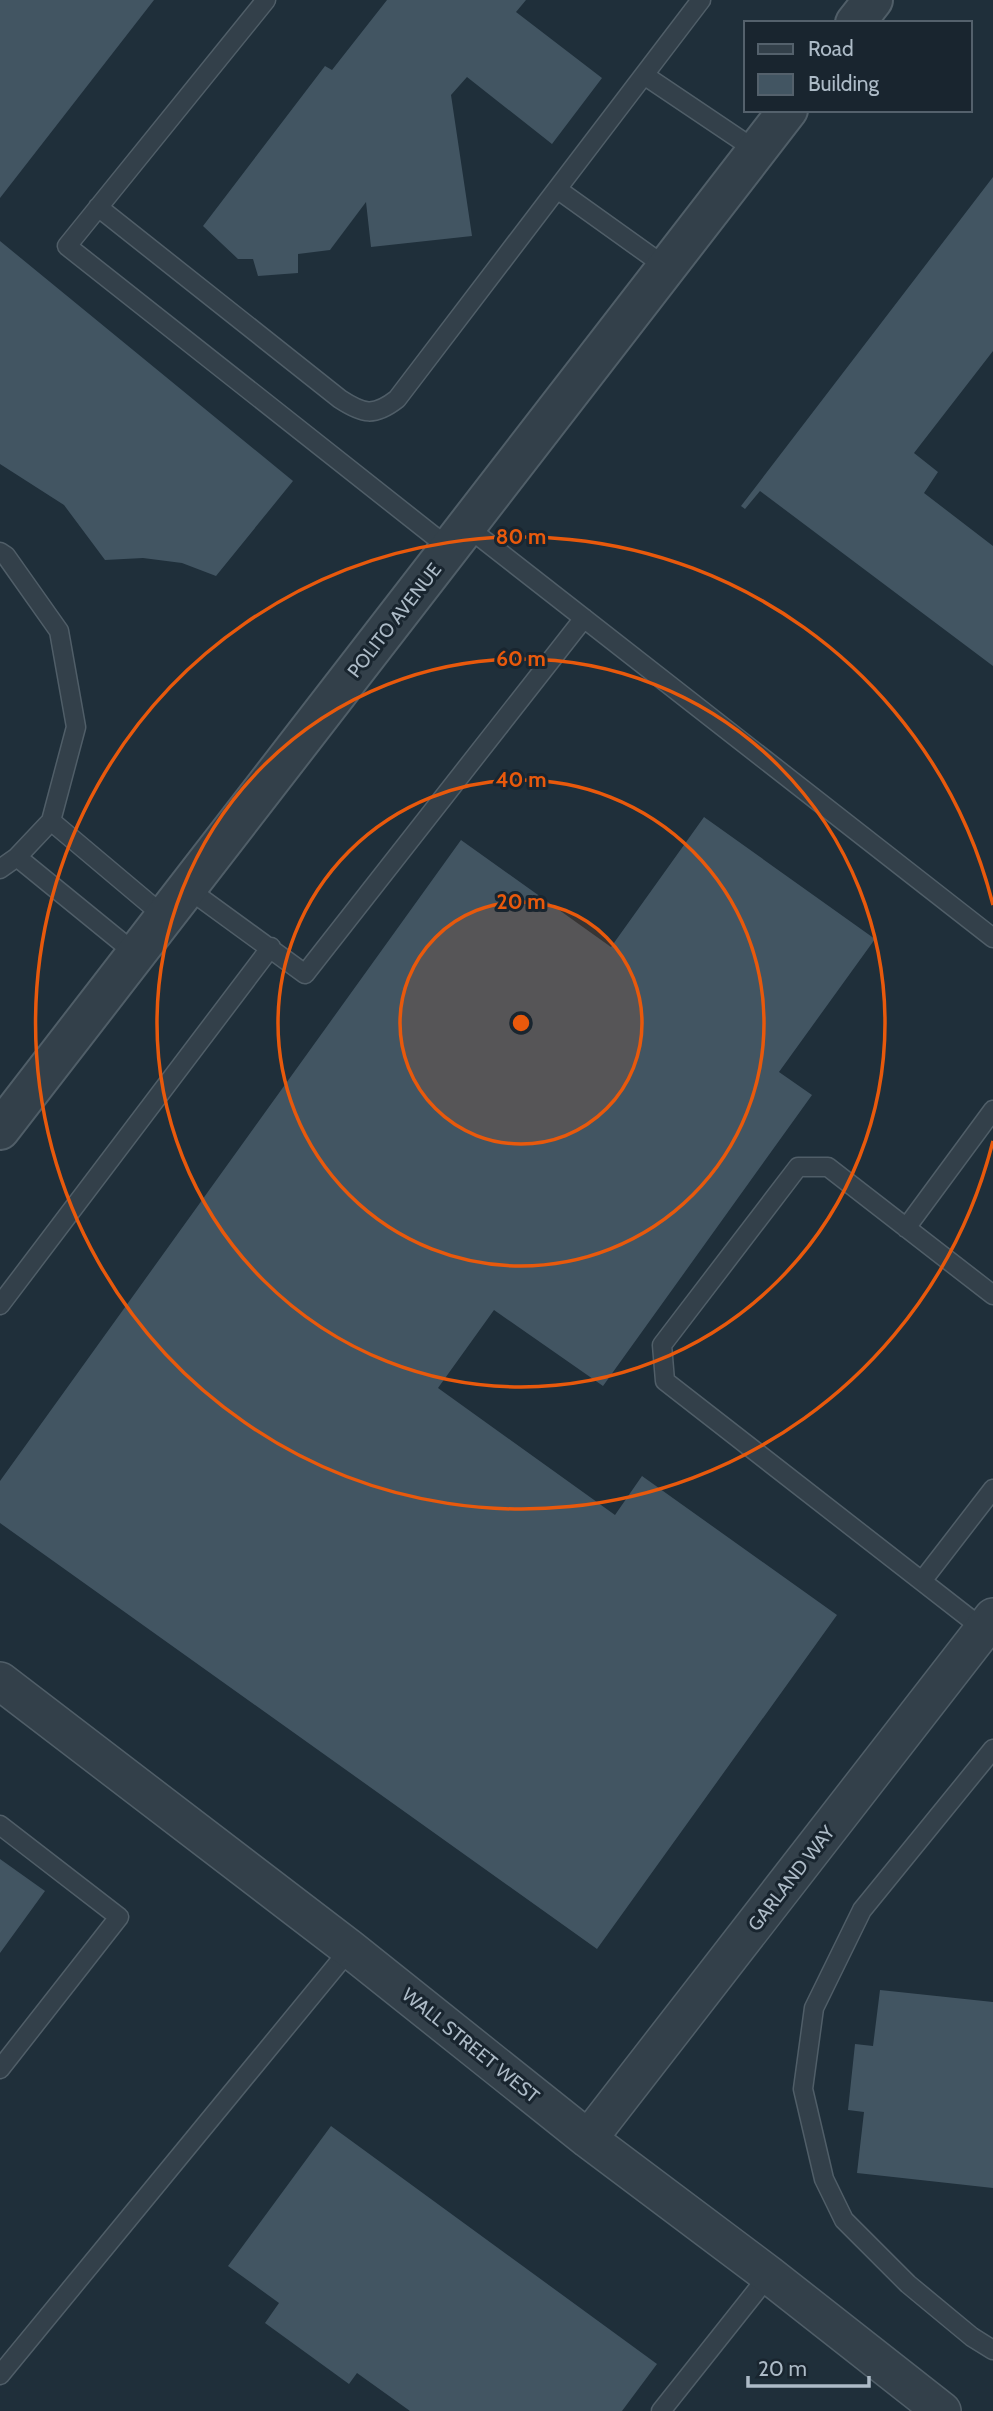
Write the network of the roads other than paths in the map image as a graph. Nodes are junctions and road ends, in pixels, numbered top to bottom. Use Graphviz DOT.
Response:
graph roads {
  1 [pos="267,0"];
  2 [pos="701,0"];
  3 [pos="873,0"];
  4 [pos="857,21"];
  5 [pos="644,75"];
  6 [pos="786,112"];
  7 [pos="757,151"];
  8 [pos="557,188"];
  9 [pos="98,207"];
  10 [pos="666,267"];
  11 [pos="458,537"];
  12 [pos="0,552"];
  13 [pos="584,618"];
  14 [pos="51,821"];
  15 [pos="17,857"];
  16 [pos="0,869"];
  17 [pos="176,902"];
  18 [pos="993,938"];
  19 [pos="271,947"];
  20 [pos="136,954"];
  21 [pos="993,1110"];
  22 [pos="0,1130"];
  23 [pos="906,1228"];
  24 [pos="993,1295"];
  25 [pos="0,1305"];
  26 [pos="993,1489"];
  27 [pos="922,1581"];
  28 [pos="990,1628"];
  29 [pos="0,1681"];
  30 [pos="993,1749"];
  31 [pos="0,1825"];
  32 [pos="350,1949"];
  33 [pos="0,2069"];
  34 [pos="588,2139"];
  35 [pos="769,2275"];
  36 [pos="993,2350"];
  37 [pos="0,2375"];
  38 [pos="661,2411"];
  39 [pos="942,2411"];
  1 -- 9 [label="lane"];
  2 -- 5 [label="lane"];
  3 -- 4 [label="street"];
  5 -- 7 [label="lane"];
  5 -- 8 [label="lane"];
  6 -- 7 [label="street, POLITO AVENUE"];
  7 -- 10 [label="street, POLITO AVENUE"];
  8 -- 9 [label="lane"];
  8 -- 10 [label="lane"];
  9 -- 11 [label="lane"];
  10 -- 11 [label="street, POLITO AVENUE"];
  11 -- 13 [label="lane"];
  11 -- 17 [label="street, POLITO AVENUE"];
  12 -- 14 [label="lane"];
  13 -- 18 [label="lane"];
  13 -- 19 [label="lane"];
  14 -- 15 [label="lane"];
  14 -- 17 [label="lane"];
  15 -- 16 [label="lane"];
  15 -- 20 [label="lane"];
  17 -- 19 [label="lane"];
  17 -- 20 [label="street, POLITO AVENUE"];
  19 -- 25 [label="lane"];
  20 -- 22 [label="street, POLITO AVENUE"];
  21 -- 23 [label="lane"];
  23 -- 24 [label="lane"];
  23 -- 27 [label="lane"];
  26 -- 27 [label="lane"];
  27 -- 28 [label="lane"];
  28 -- 34 [label="street, GARLAND WAY"];
  29 -- 32 [label="street, WALL STREET WEST"];
  30 -- 36 [label="lane"];
  31 -- 33 [label="lane"];
  32 -- 34 [label="street, WALL STREET WEST"];
  32 -- 37 [label="lane"];
  34 -- 35 [label="street, WALL STREET WEST"];
  35 -- 38 [label="lane"];
  35 -- 39 [label="street, WALL STREET WEST"];
}
